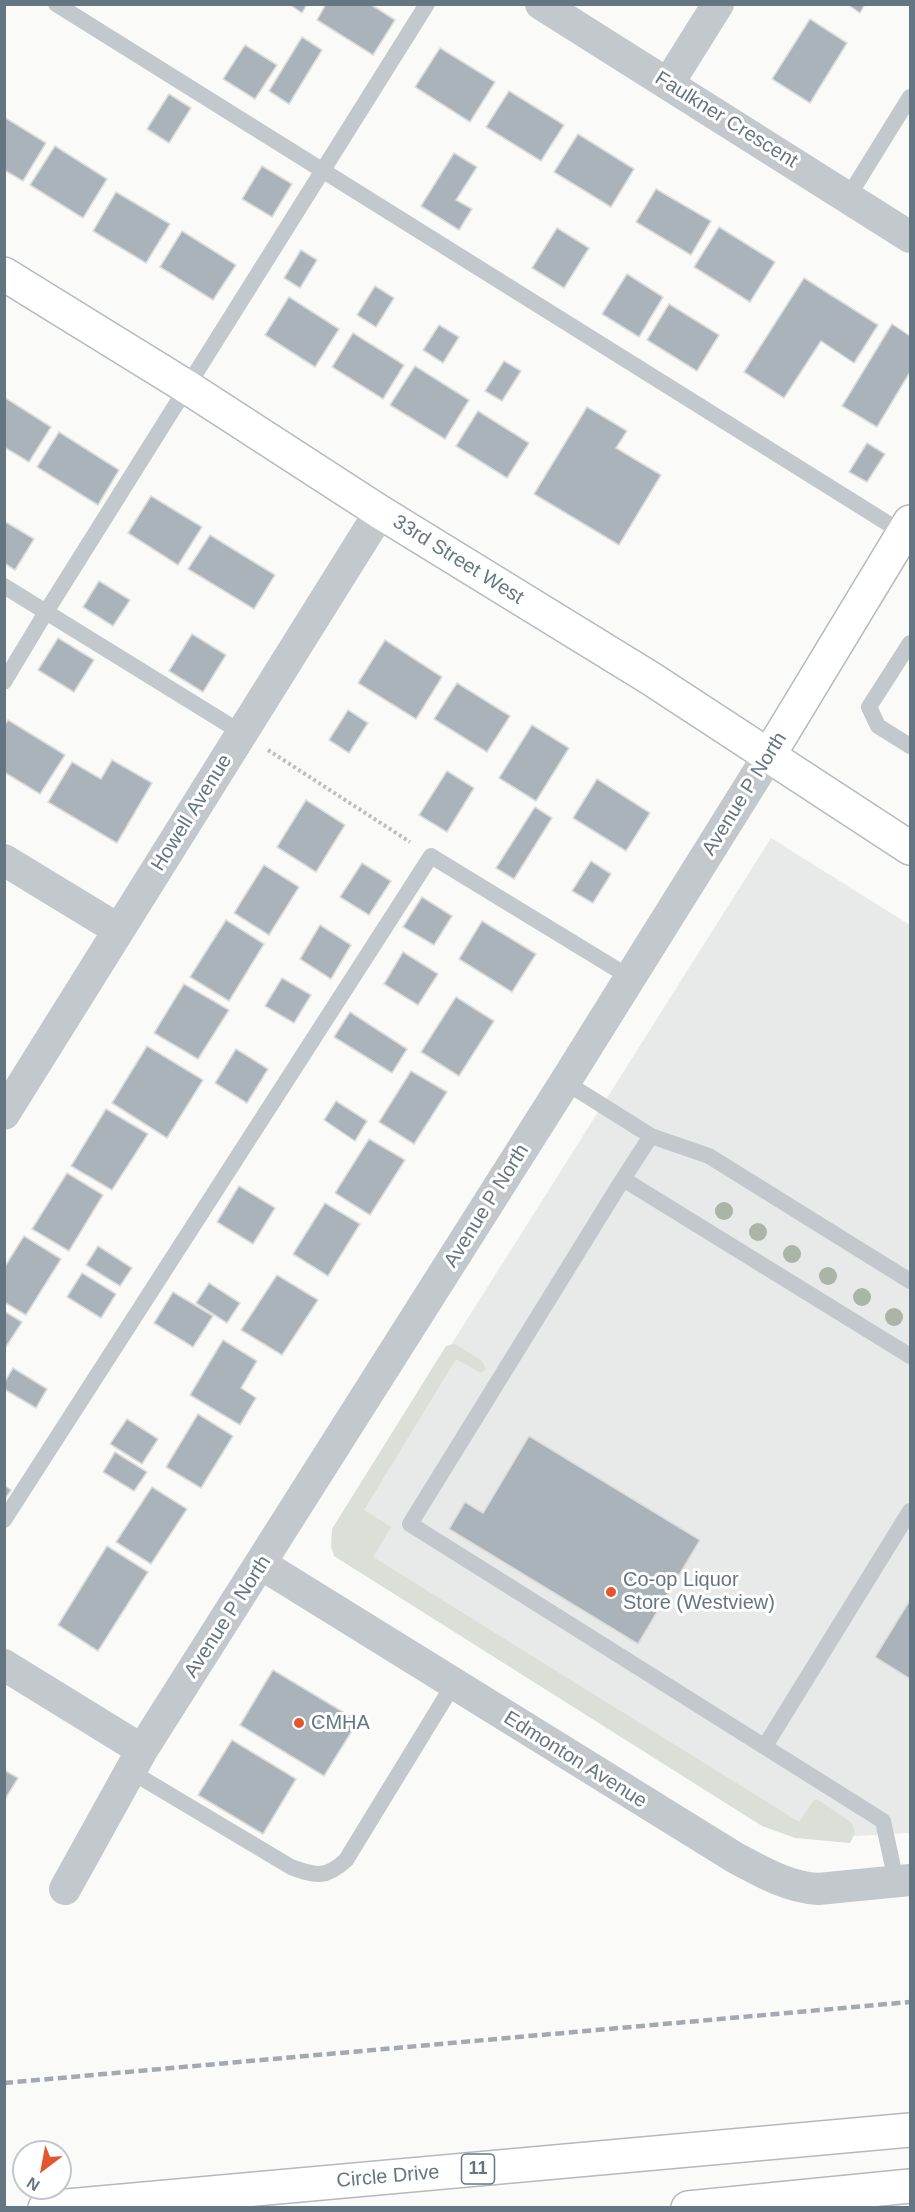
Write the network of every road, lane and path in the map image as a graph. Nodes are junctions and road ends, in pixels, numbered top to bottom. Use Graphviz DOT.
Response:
graph roads {
  1 [pos="56,4"];
  2 [pos="427,4"];
  3 [pos="541,4"];
  4 [pos="718,4"];
  5 [pos="668,84"];
  6 [pos="910,97"];
  7 [pos="321,171"];
  8 [pos="848,197"];
  9 [pos="910,237"];
  10 [pos="4,274"];
  11 [pos="187,387"];
  12 [pos="380,512"];
  13 [pos="908,531"];
  14 [pos="4,586"];
  15 [pos="46,612"];
  16 [pos="910,643"];
  17 [pos="4,682"];
  18 [pos="242,733"];
  19 [pos="910,746"];
  20 [pos="272,753"];
  21 [pos="769,755"];
  22 [pos="909,843"];
  23 [pos="431,856"];
  24 [pos="4,860"];
  25 [pos="119,930"];
  26 [pos="631,978"];
  27 [pos="566,1082"];
  28 [pos="4,1114"];
  29 [pos="651,1136"];
  30 [pos="623,1179"];
  31 [pos="910,1279"];
  32 [pos="910,1356"];
  33 [pos="910,1511"];
  34 [pos="4,1520"];
  35 [pos="261,1564"];
  36 [pos="4,1665"];
  37 [pos="453,1685"];
  38 [pos="765,1746"];
  39 [pos="136,1761"];
  40 [pos="903,1880"];
  41 [pos="65,1889"];
  42 [pos="910,2130"];
  43 [pos="910,2186"];
  44 [pos="45,2208"];
  45 [pos="688,2208"];
  1 -- 7 [label="lane"];
  2 -- 7 [label="lane"];
  3 -- 5 [label="street, Faulkner Crescent"];
  4 -- 5 [label="street"];
  5 -- 8 [label="street, Faulkner Crescent"];
  6 -- 8 [label="lane"];
  7 -- 11 [label="lane"];
  7 -- 13 [label="lane"];
  8 -- 9 [label="street, Faulkner Crescent"];
  10 -- 11 [label="main road, 33rd Street West"];
  11 -- 12 [label="main road, 33rd Street West"];
  11 -- 15 [label="lane"];
  12 -- 18 [label="street, Howell Avenue"];
  12 -- 21 [label="main road, 33rd Street West"];
  13 -- 21 [label="main road, Avenue P North"];
  14 -- 15 [label="lane"];
  15 -- 17 [label="lane"];
  15 -- 18 [label="lane"];
  16 -- 19 [label="lane"];
  18 -- 25 [label="street, Howell Avenue"];
  20 -- 23 [label="path"];
  21 -- 22 [label="main road, 33rd Street West"];
  21 -- 26 [label="street, Avenue P North"];
  23 -- 26 [label="lane"];
  23 -- 34 [label="lane"];
  24 -- 25 [label="street"];
  25 -- 28 [label="street, Howell Avenue"];
  26 -- 27 [label="street, Avenue P North"];
  27 -- 29 [label="lane"];
  27 -- 35 [label="street, Avenue P North"];
  29 -- 30 [label="lane"];
  29 -- 31 [label="lane"];
  30 -- 32 [label="lane"];
  30 -- 38 [label="lane"];
  33 -- 38 [label="lane"];
  35 -- 37 [label="street, Edmonton Avenue"];
  35 -- 39 [label="street, Avenue P North"];
  36 -- 39 [label="street"];
  37 -- 39 [label="lane"];
  37 -- 40 [label="street, Edmonton Avenue"];
  38 -- 40 [label="lane"];
  39 -- 41 [label="street, Avenue P North"];
  42 -- 44 [label="main road, Circle Drive / 11"];
  43 -- 45 [label="main road"];
}
